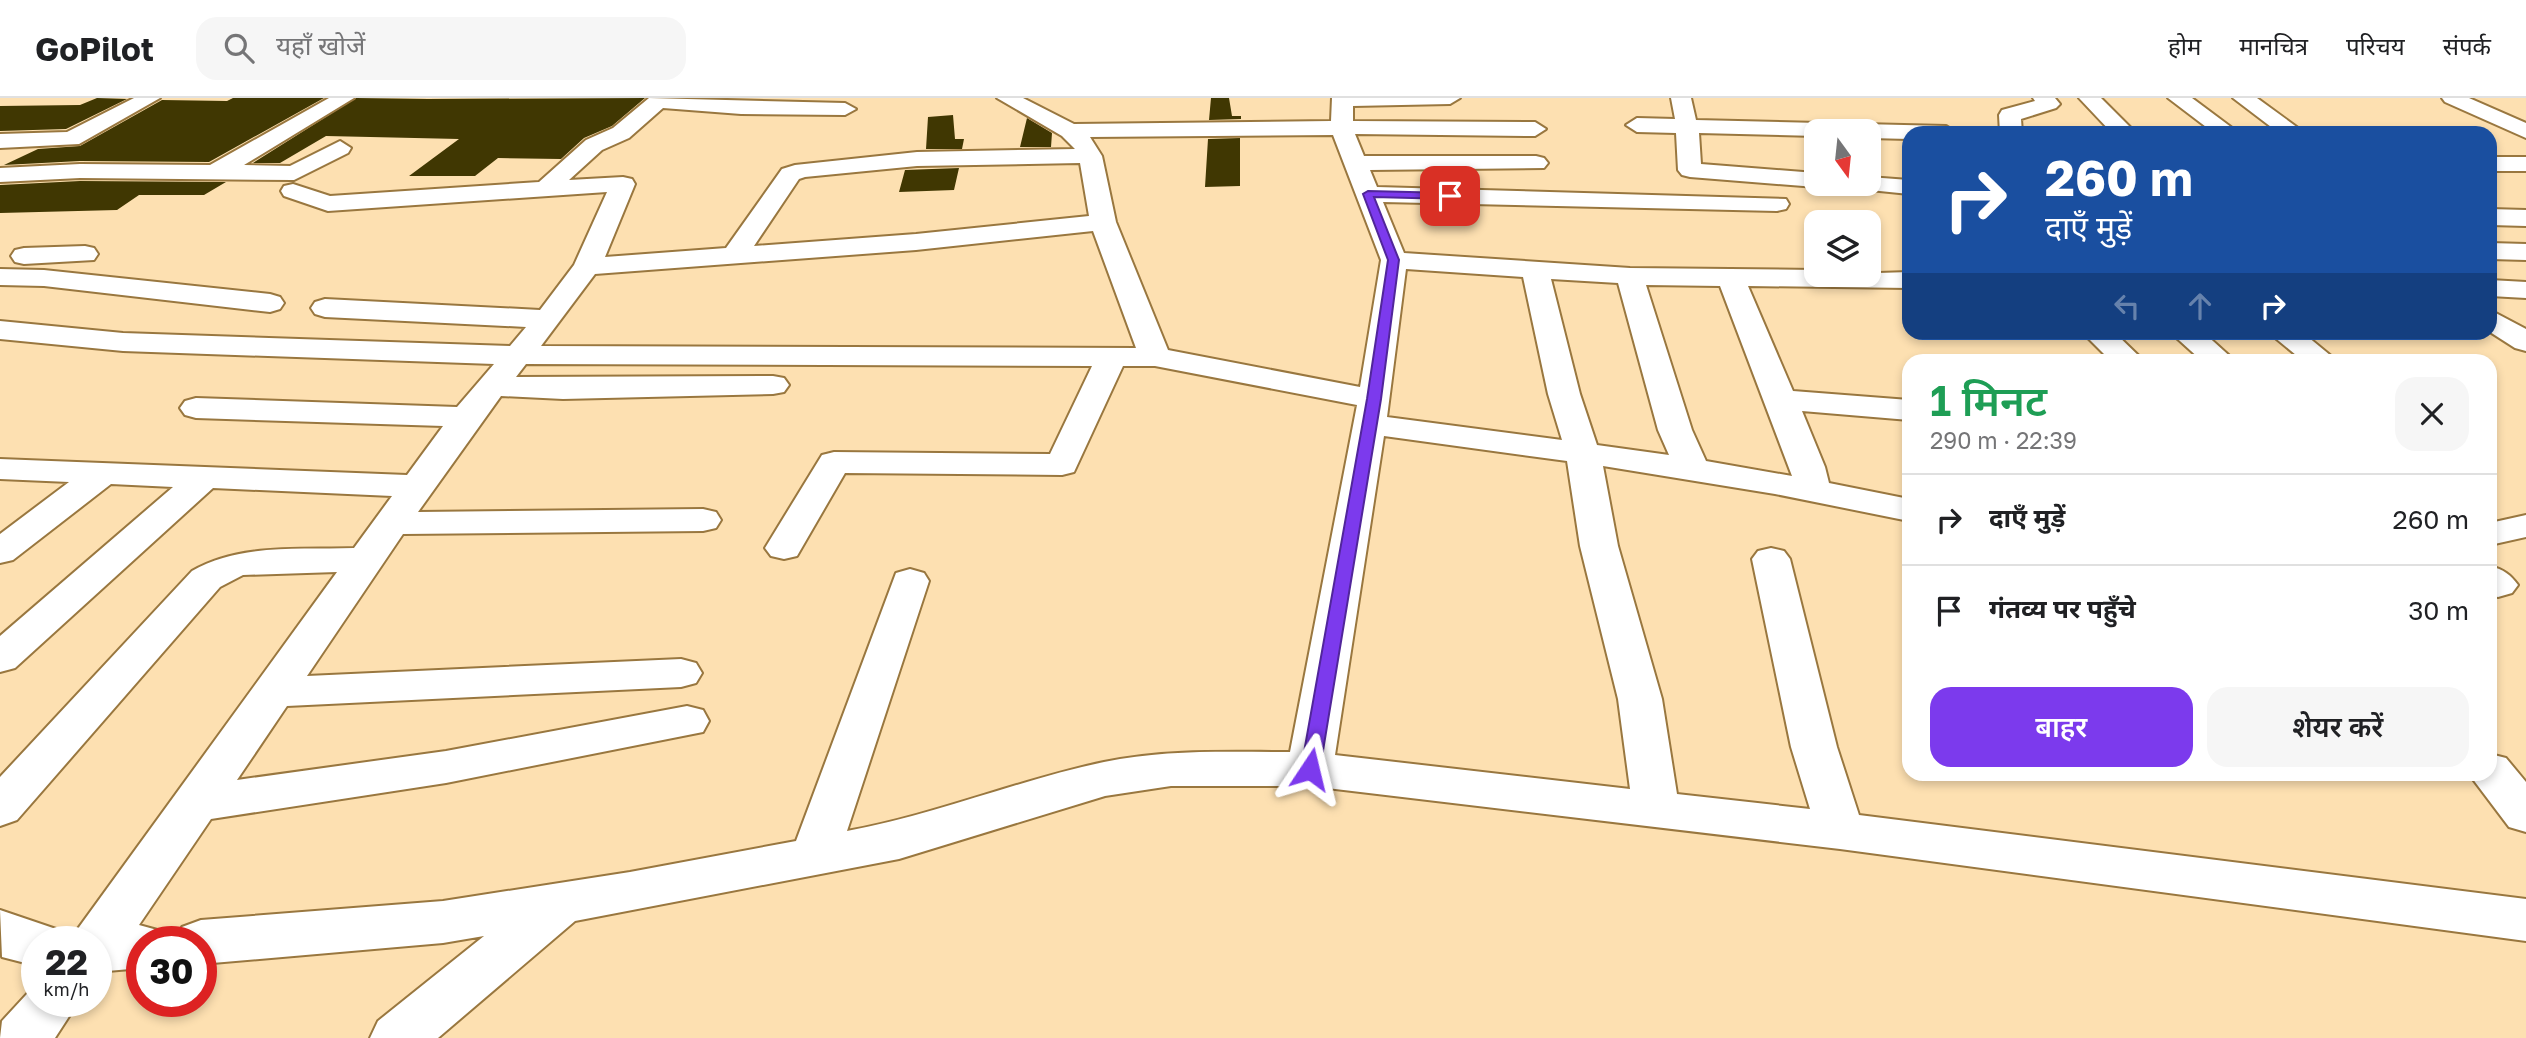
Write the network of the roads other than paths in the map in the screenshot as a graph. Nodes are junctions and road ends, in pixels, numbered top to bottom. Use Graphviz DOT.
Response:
graph roads {
  1 [pos="150,98"];
  2 [pos="344,98"];
  3 [pos="1007,98"];
  4 [pos="1450,98"];
  5 [pos="1681,98"];
  6 [pos="2043,98"];
  7 [pos="2089,98"];
  8 [pos="2178,98"];
  9 [pos="2243,98"];
  10 [pos="2452,98"];
  11 [pos="660,99"];
  12 [pos="730,102"];
  13 [pos="2473,108"];
  14 [pos="2526,108"];
  15 [pos="845,109"];
  16 [pos="1342,109"];
  17 [pos="1871,109"];
  18 [pos="1876,119"];
  19 [pos="1637,125"];
  20 [pos="2011,126"];
  21 [pos="2118,126"];
  22 [pos="2218,126"];
  23 [pos="2284,126"];
  24 [pos="1687,127"];
  25 [pos="1535,129"];
  26 [pos="1804,129"];
  27 [pos="1070,131"];
  28 [pos="1881,131"];
  29 [pos="2526,131"];
  30 [pos="1902,132"];
  31 [pos="0,141"];
  32 [pos="340,148"];
  33 [pos="1090,156"];
  34 [pos="1355,163"];
  35 [pos="1536,163"];
  36 [pos="2497,164"];
  37 [pos="2526,164"];
  38 [pos="215,172"];
  39 [pos="0,175"];
  40 [pos="1804,179"];
  41 [pos="1881,186"];
  42 [pos="545,190"];
  43 [pos="1902,190"];
  44 [pos="293,191"];
  45 [pos="1368,194"];
  46 [pos="1777,204"];
  47 [pos="2497,217"];
  48 [pos="2526,218"];
  49 [pos="1103,222"];
  50 [pos="2497,251"];
  51 [pos="2526,252"];
  52 [pos="85,254"];
  53 [pos="734,256"];
  54 [pos="0,257"];
  55 [pos="1394,260"];
  56 [pos="587,265"];
  57 [pos="1535,269"];
  58 [pos="1630,275"];
  59 [pos="0,277"];
  60 [pos="44,278"];
  61 [pos="1731,279"];
  62 [pos="1902,280"];
  63 [pos="2497,288"];
  64 [pos="0,290"];
  65 [pos="2526,290"];
  66 [pos="203,295"];
  67 [pos="270,303"];
  68 [pos="325,308"];
  69 [pos="548,319"];
  70 [pos="0,330"];
  71 [pos="2105,340"];
  72 [pos="2194,340"];
  73 [pos="2293,340"];
  74 [pos="123,342"];
  75 [pos="2120,354"];
  76 [pos="2212,354"];
  77 [pos="2313,354"];
  78 [pos="519,355"];
  79 [pos="1112,356"];
  80 [pos="1155,357"];
  81 [pos="773,385"];
  82 [pos="492,386"];
  83 [pos="1779,400"];
  84 [pos="197,408"];
  85 [pos="1902,409"];
  86 [pos="1372,411"];
  87 [pos="466,417"];
  88 [pos="1583,453"];
  89 [pos="1692,468"];
  90 [pos="0,469"];
  91 [pos="103,473"];
  92 [pos="205,477"];
  93 [pos="418,486"];
  94 [pos="1811,488"];
  95 [pos="1902,508"];
  96 [pos="703,520"];
  97 [pos="392,523"];
  98 [pos="783,548"];
  99 [pos="0,552"];
  100 [pos="367,559"];
  101 [pos="1771,559"];
  102 [pos="910,581"];
  103 [pos="0,658"];
  104 [pos="681,673"];
  105 [pos="272,692"];
  106 [pos="687,721"];
  107 [pos="1310,769"];
  108 [pos="2497,779"];
  109 [pos="198,803"];
  110 [pos="0,808"];
  111 [pos="1656,809"];
  112 [pos="2526,814"];
  113 [pos="1840,831"];
  114 [pos="814,858"];
  115 [pos="561,904"];
  116 [pos="2526,920"];
  117 [pos="111,926"];
  118 [pos="0,931"];
  119 [pos="217,941"];
  120 [pos="21,942"];
  121 [pos="39,1017"];
  122 [pos="22,1038"];
  123 [pos="398,1038"];
  1 -- 31 [label="street"];
  2 -- 38 [label="street"];
  3 -- 27 [label="street"];
  4 -- 16 [label="street"];
  5 -- 24 [label="street"];
  6 -- 20 [label="street"];
  7 -- 21 [label="street"];
  8 -- 22 [label="street"];
  9 -- 23 [label="street"];
  10 -- 13 [label="street"];
  11 -- 12 [label="street"];
  11 -- 42 [label="street"];
  12 -- 15 [label="street"];
  13 -- 14 [label="street"];
  13 -- 29 [label="street"];
  16 -- 25 [label="street"];
  16 -- 27 [label="street"];
  16 -- 34 [label="street"];
  17 -- 18 [label="street"];
  19 -- 24 [label="street"];
  24 -- 26 [label="street"];
  24 -- 40 [label="street"];
  27 -- 33 [label="street"];
  28 -- 30 [label="street"];
  32 -- 38 [label="street"];
  33 -- 49 [label="street"];
  33 -- 53 [label="street"];
  34 -- 35 [label="street"];
  34 -- 45 [label="street"];
  36 -- 37 [label="street"];
  38 -- 39 [label="street"];
  41 -- 43 [label="street"];
  42 -- 44 [label="street"];
  42 -- 56 [label="street"];
  45 -- 46 [label="street"];
  45 -- 55 [label="street"];
  47 -- 48 [label="street"];
  49 -- 53 [label="street"];
  49 -- 80 [label="street"];
  50 -- 51 [label="street"];
  52 -- 54 [label="street"];
  53 -- 56 [label="street"];
  55 -- 57 [label="street"];
  55 -- 86 [label="street"];
  56 -- 69 [label="street"];
  57 -- 58 [label="street"];
  57 -- 88 [label="street"];
  58 -- 61 [label="street"];
  58 -- 89 [label="street"];
  59 -- 60 [label="street"];
  60 -- 64 [label="street"];
  60 -- 66 [label="street"];
  61 -- 62 [label="street"];
  61 -- 83 [label="street"];
  63 -- 65 [label="street"];
  66 -- 67 [label="street"];
  66 -- 74 [label="street"];
  68 -- 69 [label="street"];
  69 -- 78 [label="street"];
  70 -- 74 [label="street"];
  71 -- 75 [label="street"];
  72 -- 76 [label="street"];
  73 -- 77 [label="street"];
  74 -- 78 [label="street"];
  78 -- 79 [label="street"];
  78 -- 82 [label="street"];
  79 -- 80 [label="street"];
  79 -- 98 [label="street"];
  80 -- 86 [label="street"];
  81 -- 82 [label="street"];
  82 -- 87 [label="street"];
  83 -- 85 [label="street"];
  83 -- 94 [label="street"];
  84 -- 87 [label="street"];
  86 -- 88 [label="street"];
  86 -- 107 [label="street"];
  87 -- 93 [label="street"];
  88 -- 89 [label="street"];
  88 -- 111 [label="street"];
  89 -- 94 [label="street"];
  90 -- 91 [label="street"];
  91 -- 92 [label="street"];
  91 -- 99 [label="street"];
  92 -- 93 [label="street"];
  92 -- 103 [label="street"];
  93 -- 97 [label="street"];
  94 -- 95 [label="street"];
  96 -- 97 [label="street"];
  97 -- 100 [label="street"];
  100 -- 105 [label="street"];
  100 -- 110 [label="street"];
  101 -- 113 [label="street"];
  102 -- 114 [label="street"];
  104 -- 105 [label="street"];
  105 -- 109 [label="street"];
  106 -- 109 [label="street"];
  107 -- 111 [label="street"];
  107 -- 114 [label="street"];
  108 -- 112 [label="street"];
  109 -- 117 [label="street"];
  111 -- 113 [label="street"];
  113 -- 116 [label="street"];
  114 -- 115 [label="street"];
  115 -- 119 [label="street"];
  115 -- 123 [label="street"];
  118 -- 120 [label="street"];
  121 -- 122 [label="street"];
}
